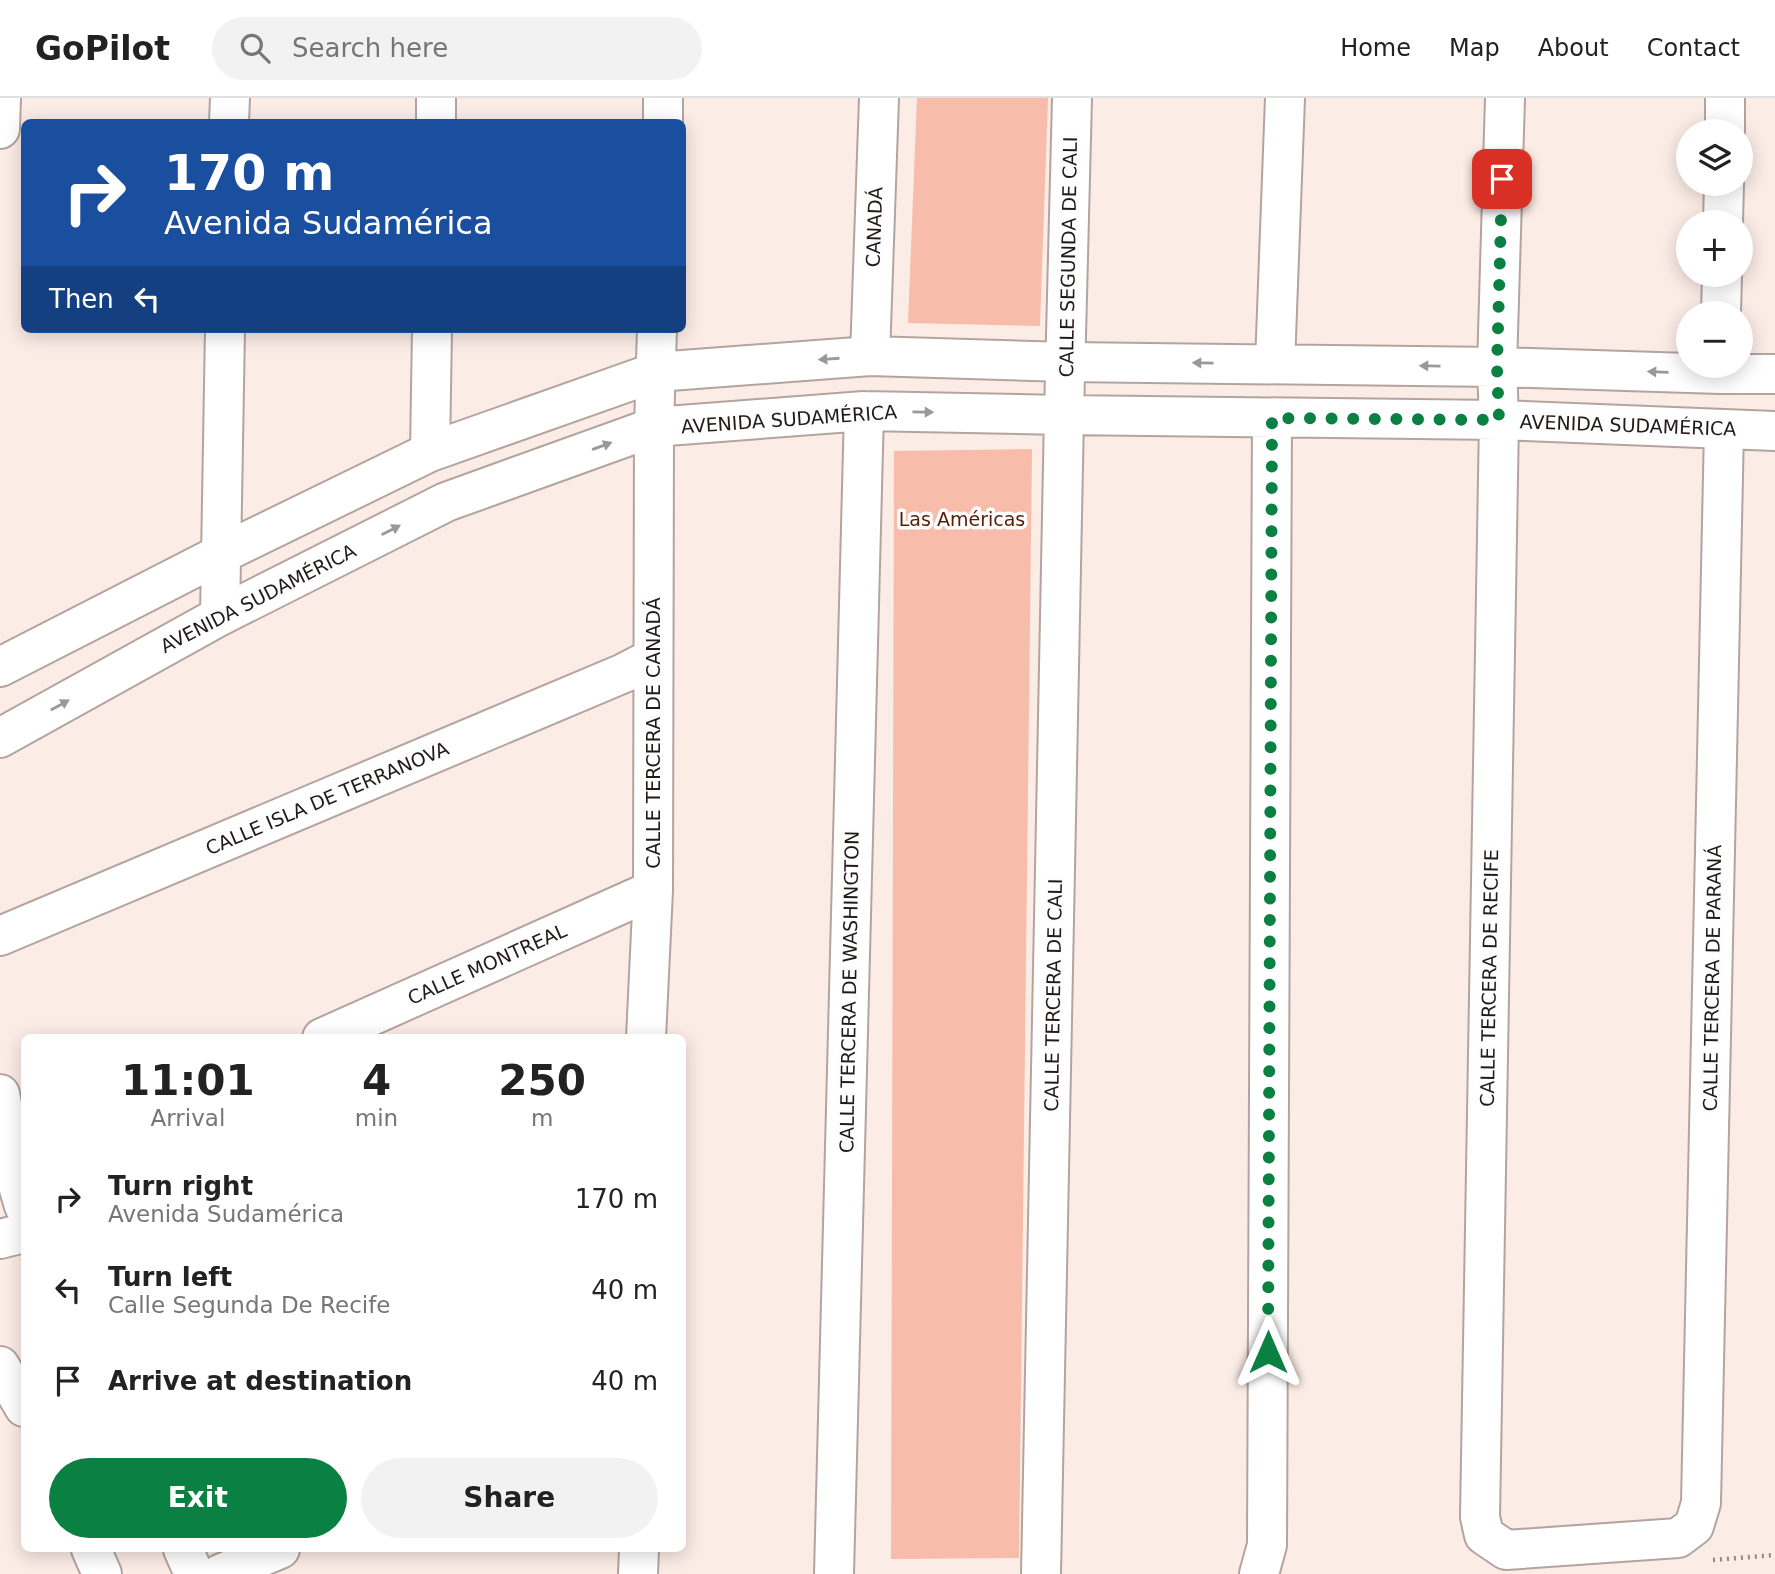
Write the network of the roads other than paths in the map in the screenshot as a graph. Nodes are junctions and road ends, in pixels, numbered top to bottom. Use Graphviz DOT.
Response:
graph roads {
  1 [pos="1,98"];
  2 [pos="230,98"];
  3 [pos="436,98"];
  4 [pos="663,98"];
  5 [pos="879,98"];
  6 [pos="1072,98"];
  7 [pos="1284,98"];
  8 [pos="1505,98"];
  9 [pos="1725,98"];
  10 [pos="229,119"];
  11 [pos="436,119"];
  12 [pos="663,119"];
  13 [pos="1725,119"];
  14 [pos="0,129"];
  15 [pos="225,333"];
  16 [pos="432,333"];
  17 [pos="657,333"];
  18 [pos="870,356"];
  19 [pos="1066,362"];
  20 [pos="1275,364"];
  21 [pos="1497,367"];
  22 [pos="1676,369"];
  23 [pos="656,372"];
  24 [pos="1753,372"];
  25 [pos="1775,374"];
  26 [pos="864,411"];
  27 [pos="1064,415"];
  28 [pos="1272,418"];
  29 [pos="1499,420"];
  30 [pos="654,428"];
  31 [pos="1724,429"];
  32 [pos="1775,431"];
  33 [pos="430,452"];
  34 [pos="221,554"];
  35 [pos="220,616"];
  36 [pos="653,658"];
  37 [pos="0,667"];
  38 [pos="0,738"];
  39 [pos="653,890"];
  40 [pos="0,936"];
  41 [pos="331,1034"];
  42 [pos="646,1034"];
  43 [pos="0,1094"];
  44 [pos="21,1184"];
  45 [pos="21,1234"];
  46 [pos="0,1239"];
  47 [pos="0,1366"];
  48 [pos="21,1402"];
  49 [pos="1694,1526"];
  50 [pos="92,1552"];
  51 [pos="184,1552"];
  52 [pos="273,1552"];
  53 [pos="639,1552"];
  54 [pos="102,1574"];
  55 [pos="194,1574"];
  56 [pos="220,1574"];
  57 [pos="638,1574"];
  58 [pos="834,1574"];
  59 [pos="1041,1574"];
  60 [pos="1259,1574"];
  1 -- 14 [label="street"];
  2 -- 10 [label="street"];
  3 -- 11 [label="street"];
  4 -- 12 [label="street"];
  5 -- 18 [label="street, CANADÁ"];
  6 -- 19 [label="street, CALLE SEGUNDA DE CALI"];
  7 -- 20 [label="street"];
  8 -- 21 [label="street, CALLE TERCERA DE RECIFE"];
  9 -- 13 [label="street"];
  15 -- 34 [label="street"];
  16 -- 33 [label="street"];
  17 -- 23 [label="street, CALLE TERCERA DE CANADÁ"];
  18 -- 19 [label="street"];
  18 -- 23 [label="street, one-way"];
  20 -- 19 [label="street, one-way"];
  19 -- 27 [label="street, CALLE SEGUNDA DE CALI"];
  21 -- 20 [label="street, one-way"];
  22 -- 21 [label="street, one-way"];
  21 -- 29 [label="street, CALLE TERCERA DE RECIFE"];
  23 -- 30 [label="street, CALLE TERCERA DE CANADÁ"];
  23 -- 33 [label="street"];
  24 -- 25 [label="street"];
  26 -- 27 [label="street, AVENIDA SUDAMÉRICA, one-way"];
  26 -- 30 [label="street, AVENIDA SUDAMÉRICA"];
  26 -- 58 [label="street, CALLE TERCERA DE WASHINGTON"];
  27 -- 28 [label="street, AVENIDA SUDAMÉRICA"];
  27 -- 59 [label="street, CALLE TERCERA DE CALI"];
  28 -- 29 [label="street, AVENIDA SUDAMÉRICA"];
  28 -- 60 [label="street"];
  29 -- 31 [label="street, AVENIDA SUDAMÉRICA"];
  29 -- 49 [label="street, CALLE TERCERA DE RECIFE"];
  35 -- 30 [label="street, AVENIDA SUDAMÉRICA, one-way"];
  30 -- 36 [label="street, CALLE TERCERA DE CANADÁ"];
  31 -- 32 [label="street, AVENIDA SUDAMÉRICA"];
  31 -- 49 [label="street, CALLE TERCERA DE PARANÁ"];
  33 -- 34 [label="street"];
  34 -- 35 [label="street"];
  34 -- 37 [label="street"];
  38 -- 35 [label="street, AVENIDA SUDAMÉRICA, one-way"];
  36 -- 39 [label="street, CALLE TERCERA DE CANADÁ"];
  36 -- 40 [label="street, CALLE ISLA DE TERRANOVA"];
  39 -- 41 [label="street, CALLE MONTREAL"];
  39 -- 42 [label="street, CALLE TERCERA DE CANADÁ"];
  43 -- 44 [label="street"];
  45 -- 46 [label="street"];
  47 -- 48 [label="street"];
  50 -- 54 [label="street"];
  51 -- 55 [label="street"];
  52 -- 56 [label="street"];
  53 -- 57 [label="street"];
}
